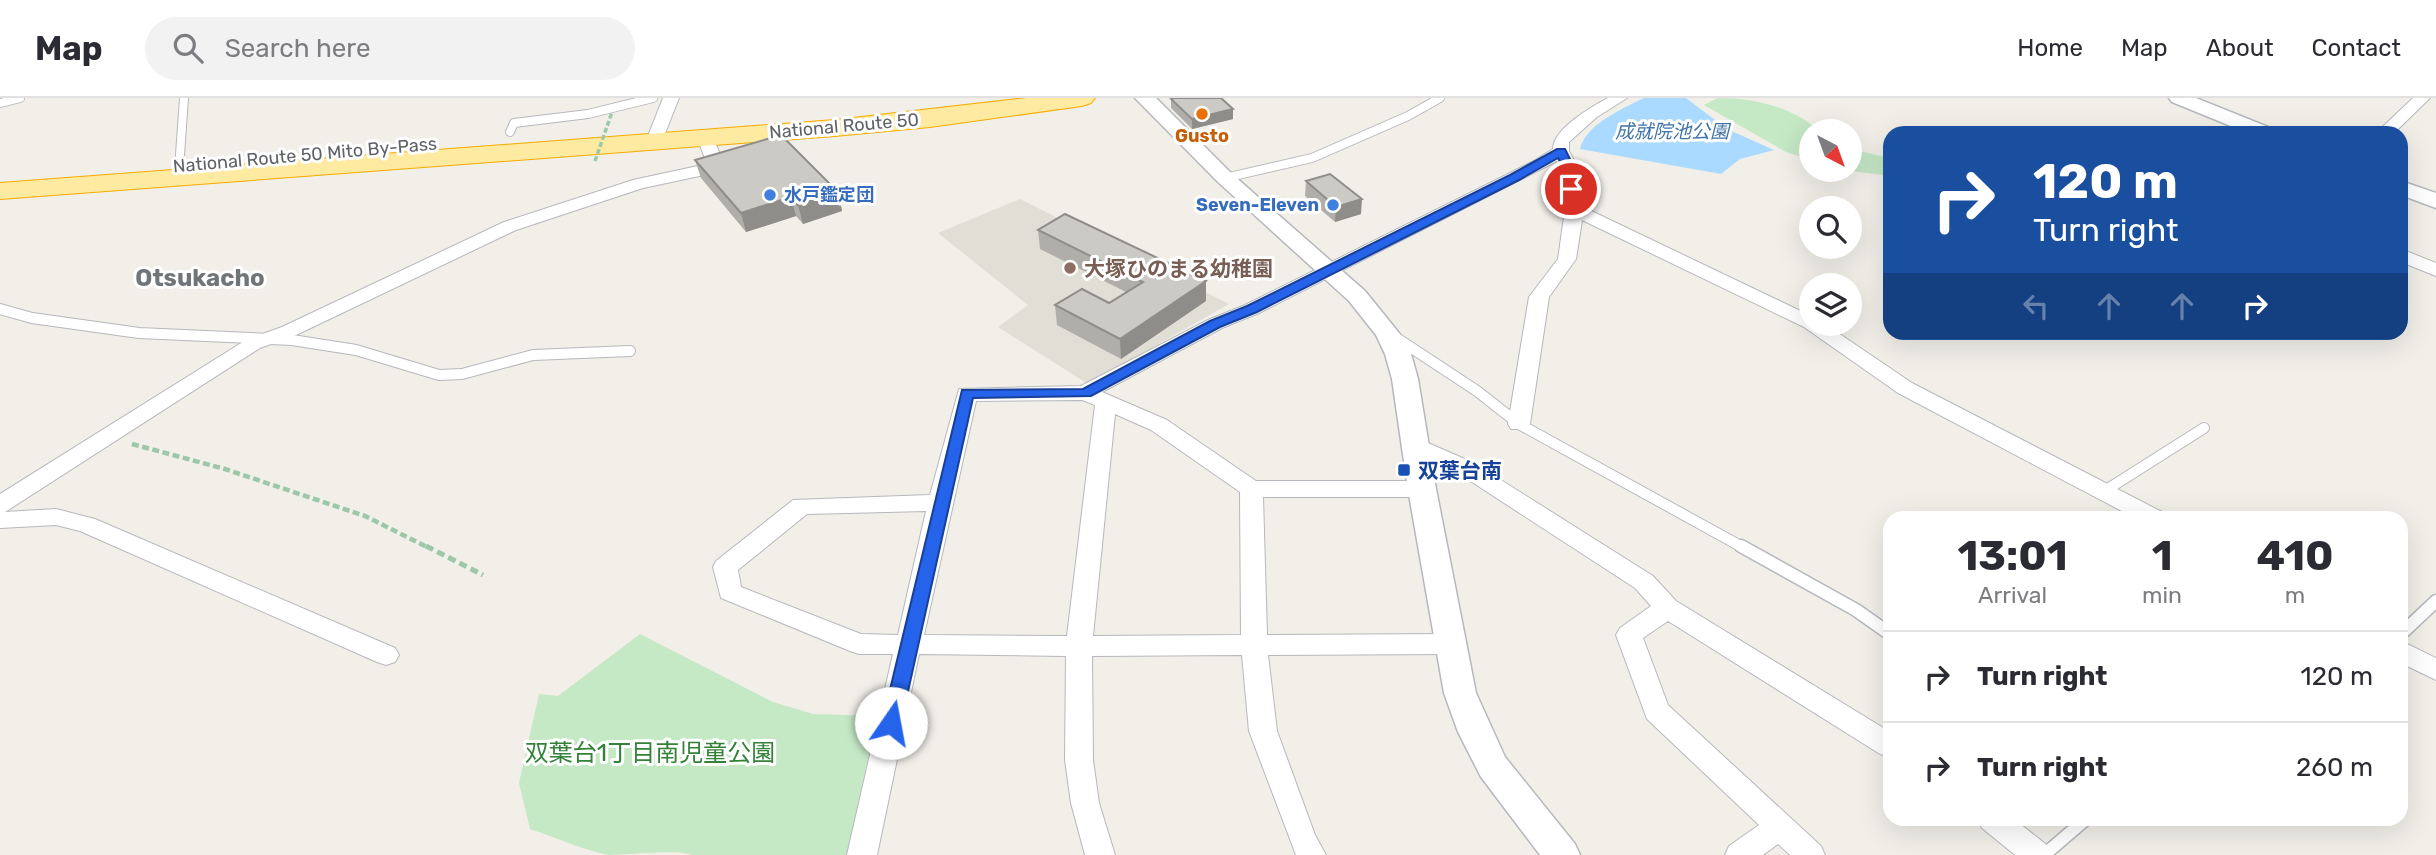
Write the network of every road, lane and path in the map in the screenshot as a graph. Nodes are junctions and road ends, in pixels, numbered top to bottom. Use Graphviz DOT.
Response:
graph roads {
  1 [pos="20,98"];
  2 [pos="184,98"];
  3 [pos="653,98"];
  4 [pos="671,98"];
  5 [pos="993,98"];
  6 [pos="1082,98"];
  7 [pos="1145,98"];
  8 [pos="1440,98"];
  9 [pos="1619,98"];
  10 [pos="2179,98"];
  11 [pos="2422,98"];
  12 [pos="0,103"];
  13 [pos="2244,126"];
  14 [pos="2392,126"];
  15 [pos="510,132"];
  16 [pos="657,133"];
  17 [pos="605,137"];
  18 [pos="705,138"];
  19 [pos="1561,151"];
  20 [pos="180,155"];
  21 [pos="0,169"];
  22 [pos="0,178"];
  23 [pos="1224,178"];
  24 [pos="2408,190"];
  25 [pos="0,191"];
  26 [pos="2436,201"];
  27 [pos="0,202"];
  28 [pos="1574,210"];
  29 [pos="2408,258"];
  30 [pos="2436,270"];
  31 [pos="1327,271"];
  32 [pos="0,309"];
  33 [pos="1799,318"];
  34 [pos="1387,333"];
  35 [pos="1829,336"];
  36 [pos="267,338"];
  37 [pos="630,351"];
  38 [pos="1096,398"];
  39 [pos="1519,424"];
  40 [pos="2204,428"];
  41 [pos="107,438"];
  42 [pos="1414,444"];
  43 [pos="1251,489"];
  44 [pos="1422,489"];
  45 [pos="2103,492"];
  46 [pos="940,503"];
  47 [pos="0,505"];
  48 [pos="2140,511"];
  49 [pos="0,520"];
  50 [pos="483,575"];
  51 [pos="2436,601"];
  52 [pos="1667,608"];
  53 [pos="2408,627"];
  54 [pos="1883,629"];
  55 [pos="1450,644"];
  56 [pos="909,645"];
  57 [pos="1079,646"];
  58 [pos="1254,646"];
  59 [pos="386,655"];
  60 [pos="2408,655"];
  61 [pos="2436,670"];
  62 [pos="1883,742"];
  63 [pos="2001,826"];
  64 [pos="2078,826"];
  65 [pos="1779,827"];
  66 [pos="862,855"];
  67 [pos="1101,855"];
  68 [pos="1311,855"];
  69 [pos="1562,855"];
  70 [pos="1740,855"];
  71 [pos="1810,855"];
  72 [pos="2037,855"];
  73 [pos="2044,855"];
  1 -- 12 [label="lane"];
  2 -- 20 [label="lane"];
  3 -- 15 [label="lane"];
  4 -- 16 [label="street"];
  5 -- 16 [label="highway, National Route 50"];
  6 -- 18 [label="highway, National Route 50"];
  7 -- 23 [label="street"];
  8 -- 23 [label="lane"];
  9 -- 19 [label="street"];
  10 -- 13 [label="street"];
  11 -- 14 [label="street"];
  15 -- 17 [label="highway"];
  15 -- 20 [label="highway"];
  16 -- 17 [label="highway, National Route 50"];
  16 -- 18 [label="highway, National Route 50"];
  17 -- 17 [label="path, bridge"];
  17 -- 22 [label="highway, National Route 50 Mito By-Pass"];
  17 -- 25 [label="highway, National Route 50 Mito By-Pass"];
  17 -- 27 [label="highway"];
  18 -- 36 [label="street"];
  19 -- 28 [label="street"];
  19 -- 31 [label="street"];
  20 -- 21 [label="highway"];
  23 -- 31 [label="street"];
  24 -- 26 [label="street"];
  28 -- 33 [label="street"];
  28 -- 39 [label="street"];
  29 -- 30 [label="street"];
  31 -- 34 [label="street"];
  31 -- 38 [label="street"];
  32 -- 36 [label="lane"];
  34 -- 39 [label="lane"];
  34 -- 42 [label="street"];
  35 -- 45 [label="street"];
  36 -- 37 [label="lane"];
  36 -- 41 [label="street"];
  38 -- 43 [label="street"];
  38 -- 46 [label="street"];
  38 -- 57 [label="street"];
  39 -- 54 [label="lane"];
  40 -- 45 [label="lane"];
  41 -- 47 [label="street"];
  41 -- 50 [label="path"];
  42 -- 44 [label="street"];
  42 -- 52 [label="street"];
  43 -- 44 [label="street"];
  43 -- 58 [label="street"];
  44 -- 55 [label="street"];
  45 -- 48 [label="street"];
  46 -- 56 [label="street"];
  46 -- 56 [label="street"];
  49 -- 59 [label="street"];
  51 -- 53 [label="lane"];
  52 -- 62 [label="street"];
  52 -- 65 [label="street"];
  55 -- 58 [label="street"];
  55 -- 69 [label="street"];
  56 -- 57 [label="street"];
  56 -- 66 [label="street"];
  57 -- 58 [label="street"];
  57 -- 67 [label="street"];
  58 -- 68 [label="street"];
  60 -- 61 [label="street"];
  63 -- 72 [label="street"];
  64 -- 73 [label="lane"];
  65 -- 70 [label="street"];
  65 -- 71 [label="street"];
}
